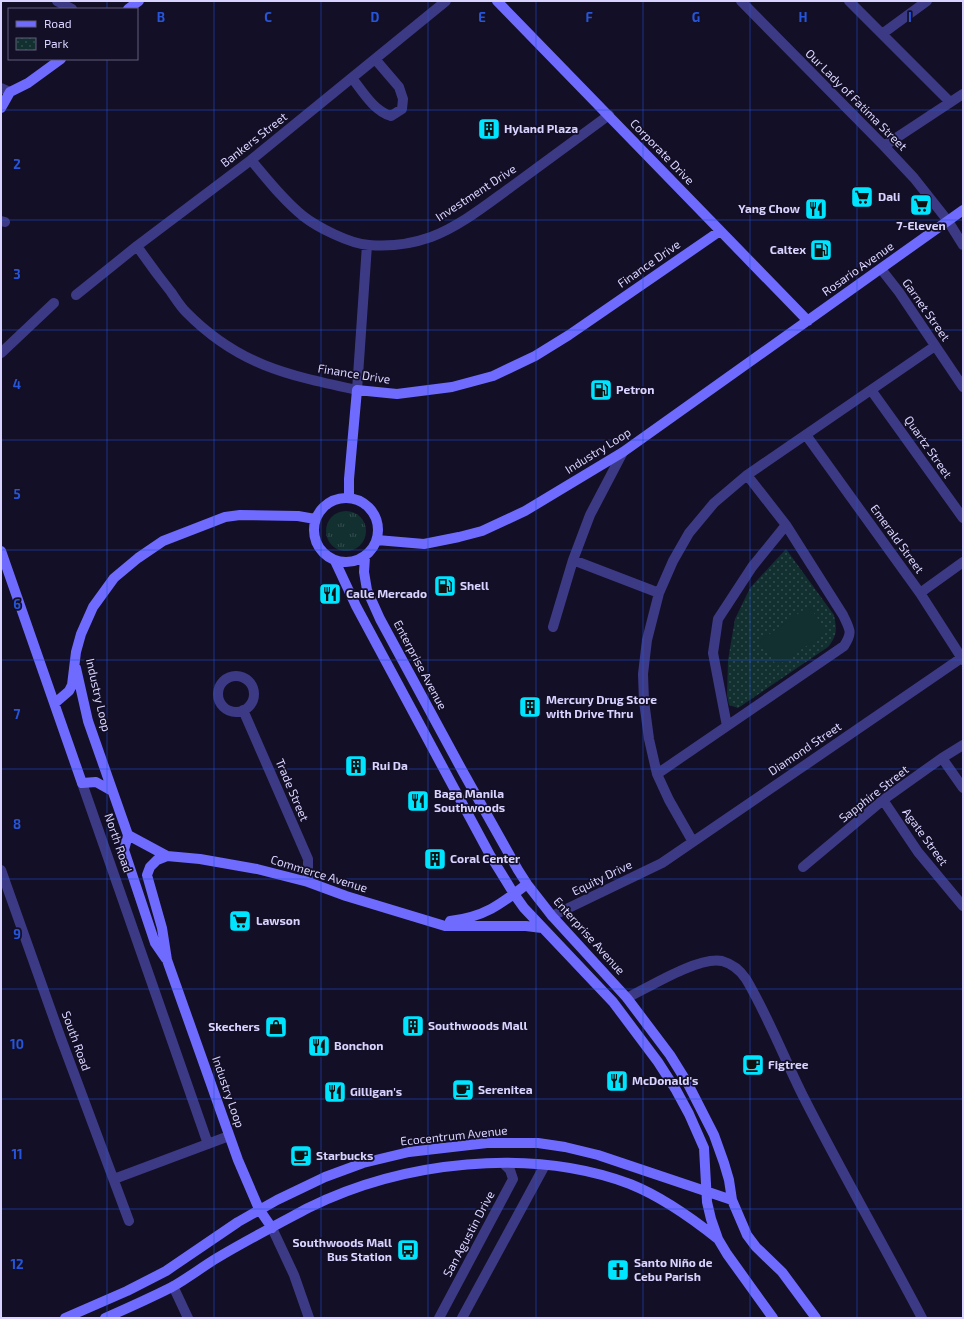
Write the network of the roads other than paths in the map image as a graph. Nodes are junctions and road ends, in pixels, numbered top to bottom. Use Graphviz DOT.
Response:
graph roads {
  1 [pos="57,1"];
  2 [pos="139,1"];
  3 [pos="446,1"];
  4 [pos="497,1"];
  5 [pos="740,1"];
  6 [pos="849,1"];
  7 [pos="927,1"];
  8 [pos="70,8"];
  9 [pos="129,8"];
  10 [pos="882,34"];
  11 [pos="375,59"];
  12 [pos="60,60"];
  13 [pos="352,78"];
  14 [pos="5,90"];
  15 [pos="963,94"];
  16 [pos="950,102"];
  17 [pos="1,108"];
  18 [pos="609,115"];
  19 [pos="884,146"];
  20 [pos="251,160"];
  21 [pos="963,210"];
  22 [pos="948,221"];
  23 [pos="720,231"];
  24 [pos="367,245"];
  25 [pos="963,245"];
  26 [pos="137,246"];
  27 [pos="881,269"];
  28 [pos="76,295"];
  29 [pos="54,304"];
  30 [pos="808,321"];
  31 [pos="935,346"];
  32 [pos="1,353"];
  33 [pos="963,387"];
  34 [pos="357,390"];
  35 [pos="872,390"];
  36 [pos="806,435"];
  37 [pos="623,452"];
  38 [pos="747,475"];
  39 [pos="349,498"];
  40 [pos="963,518"];
  41 [pos="315,519"];
  42 [pos="786,525"];
  43 [pos="377,540"];
  44 [pos="1,551"];
  45 [pos="365,557"];
  46 [pos="573,560"];
  47 [pos="335,561"];
  48 [pos="963,562"];
  49 [pos="659,593"];
  50 [pos="920,593"];
  51 [pos="553,627"];
  52 [pos="962,658"];
  53 [pos="74,663"];
  54 [pos="55,703"];
  55 [pos="244,710"];
  56 [pos="726,726"];
  57 [pos="963,745"];
  58 [pos="942,758"];
  59 [pos="657,774"];
  60 [pos="82,783"];
  61 [pos="963,788"];
  62 [pos="112,791"];
  63 [pos="883,800"];
  64 [pos="128,835"];
  65 [pos="693,842"];
  66 [pos="167,856"];
  67 [pos="662,863"];
  68 [pos="803,867"];
  69 [pos="1,870"];
  70 [pos="308,882"];
  71 [pos="527,884"];
  72 [pos="514,894"];
  73 [pos="963,906"];
  74 [pos="552,916"];
  75 [pos="436,924"];
  76 [pos="542,928"];
  77 [pos="168,960"];
  78 [pos="627,998"];
  79 [pos="230,1136"];
  80 [pos="208,1144"];
  81 [pos="503,1163"];
  82 [pos="545,1166"];
  83 [pos="114,1179"];
  84 [pos="706,1191"];
  85 [pos="732,1200"];
  86 [pos="259,1209"];
  87 [pos="129,1221"];
  88 [pos="272,1228"];
  89 [pos="718,1238"];
  90 [pos="173,1286"];
  91 [pos="65,1318"];
  92 [pos="105,1318"];
  93 [pos="188,1318"];
  94 [pos="309,1318"];
  95 [pos="439,1318"];
  96 [pos="462,1318"];
  97 [pos="773,1318"];
  98 [pos="816,1318"];
  99 [pos="922,1318"];
  1 -- 8 [label="street"];
  2 -- 9 [label="street"];
  3 -- 11 [label="street, Bankers Street"];
  4 -- 18 [label="street, Corporate Drive"];
  5 -- 19 [label="street, Our Lady of Fatima Street"];
  6 -- 10 [label="street"];
  7 -- 10 [label="street"];
  10 -- 16 [label="street"];
  11 -- 13 [label="street, Bankers Street"];
  11 -- 13 [label="street"];
  12 -- 14 [label="street"];
  13 -- 20 [label="street, Bankers Street"];
  14 -- 17 [label="street"];
  15 -- 16 [label="street"];
  16 -- 19 [label="street"];
  18 -- 23 [label="street, Corporate Drive"];
  18 -- 24 [label="street, Investment Drive"];
  19 -- 22 [label="street, Our Lady of Fatima Street"];
  20 -- 24 [label="street, Investment Drive"];
  20 -- 26 [label="street, Bankers Street"];
  21 -- 22 [label="street, Rosario Avenue"];
  22 -- 25 [label="street, Our Lady of Fatima Street"];
  22 -- 27 [label="street, Rosario Avenue"];
  23 -- 30 [label="street, Corporate Drive"];
  23 -- 34 [label="street, Finance Drive"];
  24 -- 34 [label="street"];
  26 -- 28 [label="street, Bankers Street"];
  26 -- 34 [label="street, Finance Drive"];
  27 -- 30 [label="street, Rosario Avenue"];
  27 -- 31 [label="street, Garnet Street"];
  29 -- 32 [label="street"];
  30 -- 37 [label="street, Industry Loop"];
  31 -- 33 [label="street, Garnet Street"];
  31 -- 35 [label="street"];
  34 -- 39 [label="street"];
  35 -- 36 [label="street"];
  35 -- 40 [label="street, Quartz Street"];
  36 -- 38 [label="street"];
  36 -- 50 [label="street, Emerald Street"];
  37 -- 43 [label="street, Industry Loop"];
  37 -- 46 [label="street"];
  38 -- 42 [label="street"];
  38 -- 49 [label="street"];
  39 -- 41 [label="street"];
  39 -- 43 [label="street"];
  41 -- 47 [label="street"];
  41 -- 53 [label="street, Industry Loop"];
  42 -- 56 [label="street"];
  42 -- 56 [label="street"];
  43 -- 45 [label="street"];
  44 -- 54 [label="street, North Road"];
  45 -- 47 [label="street"];
  45 -- 71 [label="street, Enterprise Avenue"];
  46 -- 49 [label="street"];
  46 -- 51 [label="street"];
  47 -- 72 [label="street"];
  48 -- 50 [label="street"];
  49 -- 59 [label="street"];
  50 -- 52 [label="street, Emerald Street"];
  52 -- 65 [label="street, Diamond Street"];
  53 -- 54 [label="street"];
  53 -- 62 [label="street, Industry Loop"];
  54 -- 60 [label="street, North Road"];
  55 -- 70 [label="street, Trade Street"];
  56 -- 59 [label="street"];
  57 -- 58 [label="street, Sapphire Street"];
  58 -- 61 [label="street"];
  58 -- 63 [label="street, Sapphire Street"];
  59 -- 65 [label="street"];
  60 -- 62 [label="street"];
  60 -- 80 [label="street, North Road"];
  62 -- 64 [label="street, Industry Loop"];
  63 -- 68 [label="street, Sapphire Street"];
  63 -- 73 [label="street, Agate Street"];
  64 -- 66 [label="street, Commerce Avenue"];
  64 -- 77 [label="street, Industry Loop"];
  65 -- 67 [label="street, Diamond Street"];
  66 -- 70 [label="street, Commerce Avenue"];
  66 -- 77 [label="street, Industry Loop"];
  67 -- 74 [label="street, Equity Drive"];
  69 -- 83 [label="street, South Road"];
  70 -- 75 [label="street, Commerce Avenue"];
  71 -- 72 [label="street, Commerce Avenue"];
  71 -- 74 [label="street, Enterprise Avenue"];
  72 -- 75 [label="street, Commerce Avenue"];
  72 -- 76 [label="street"];
  74 -- 78 [label="street, Enterprise Avenue"];
  75 -- 76 [label="street, Commerce Avenue"];
  76 -- 84 [label="street"];
  77 -- 79 [label="street, Industry Loop"];
  78 -- 85 [label="street, Enterprise Avenue"];
  78 -- 99 [label="street"];
  79 -- 80 [label="street"];
  79 -- 86 [label="street, Industry Loop"];
  80 -- 83 [label="street"];
  81 -- 82 [label="street"];
  81 -- 88 [label="street"];
  81 -- 95 [label="street, San Agustin Drive"];
  82 -- 89 [label="street"];
  82 -- 96 [label="street"];
  83 -- 87 [label="street, South Road"];
  84 -- 85 [label="street, Ecocentrum Avenue"];
  84 -- 86 [label="street, Ecocentrum Avenue"];
  84 -- 89 [label="street"];
  85 -- 98 [label="street, Enterprise Avenue"];
  86 -- 88 [label="street, Industry Loop"];
  86 -- 91 [label="street, Ecocentrum Avenue"];
  88 -- 90 [label="street"];
  88 -- 94 [label="street"];
  89 -- 97 [label="street"];
  90 -- 92 [label="street"];
  90 -- 93 [label="street"];
}
